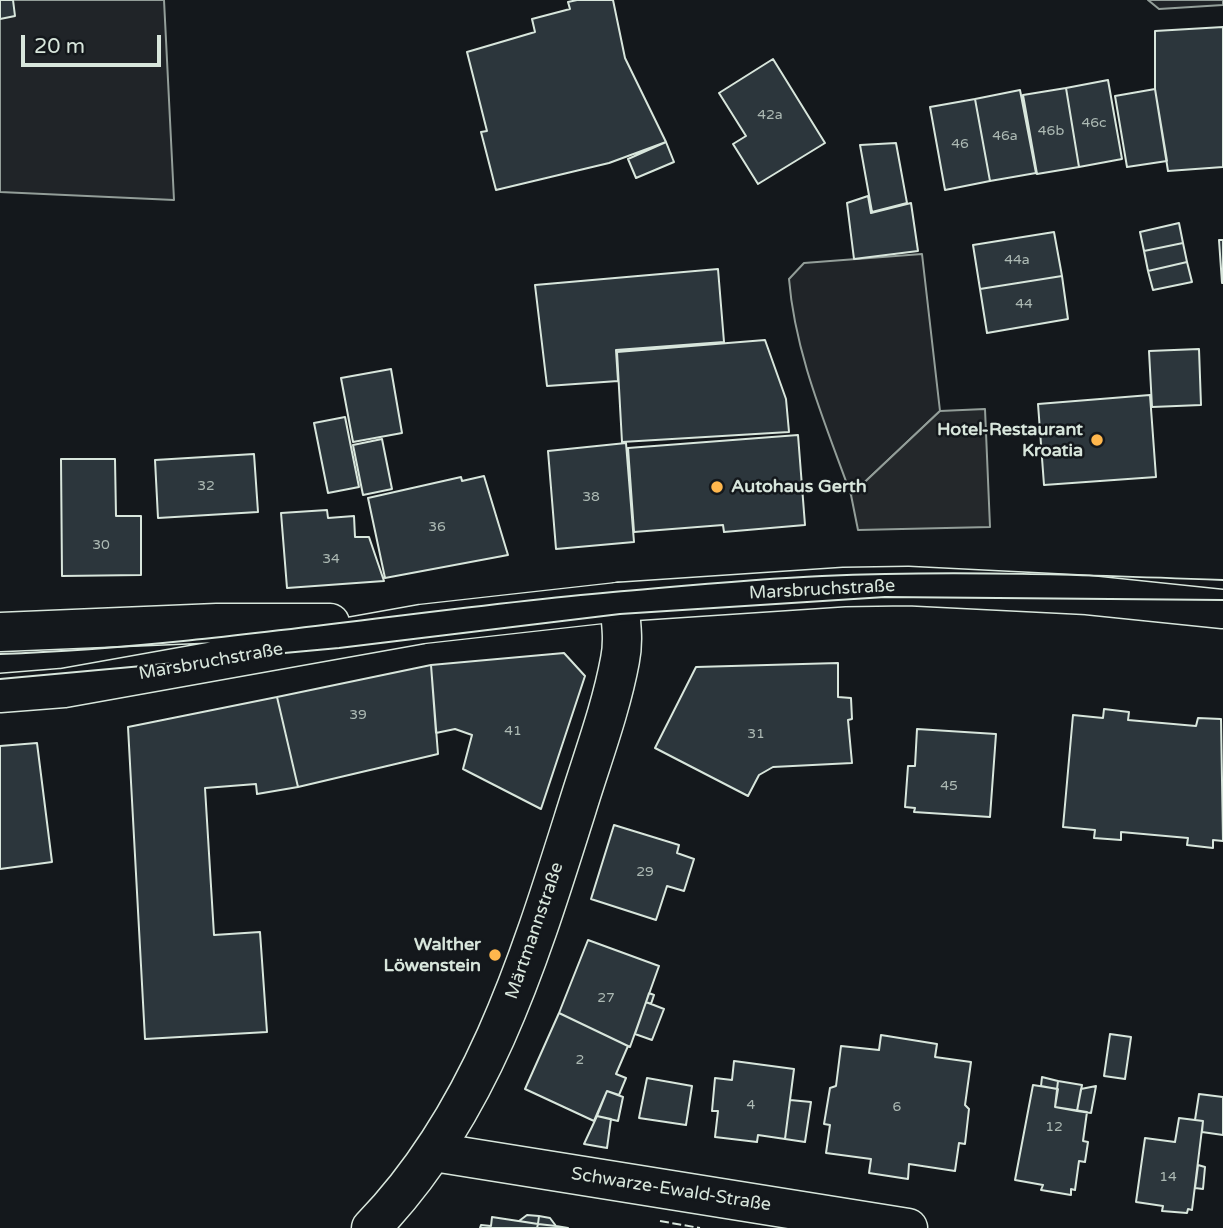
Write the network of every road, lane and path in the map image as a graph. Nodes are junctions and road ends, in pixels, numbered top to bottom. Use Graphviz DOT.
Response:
graph roads {
  1 [pos="619,601"];
  2 [pos="1223,609"];
  3 [pos="422,624"];
  4 [pos="0,632"];
  5 [pos="0,694"];
  6 [pos="434,1152"];
  7 [pos="372,1228"];
  8 [pos="908,1228"];
  1 -- 2 [label="street, Marsbruchstraße"];
  1 -- 3 [label="street, Marsbruchstraße"];
  1 -- 6 [label="street, Märtmannstraße"];
  3 -- 4 [label="street, Marsbruchstraße"];
  3 -- 5 [label="street, Marsbruchstraße"];
  6 -- 7 [label="street, Märtmannstraße"];
  6 -- 8 [label="street, Schwarze-Ewald-Straße"];
}
